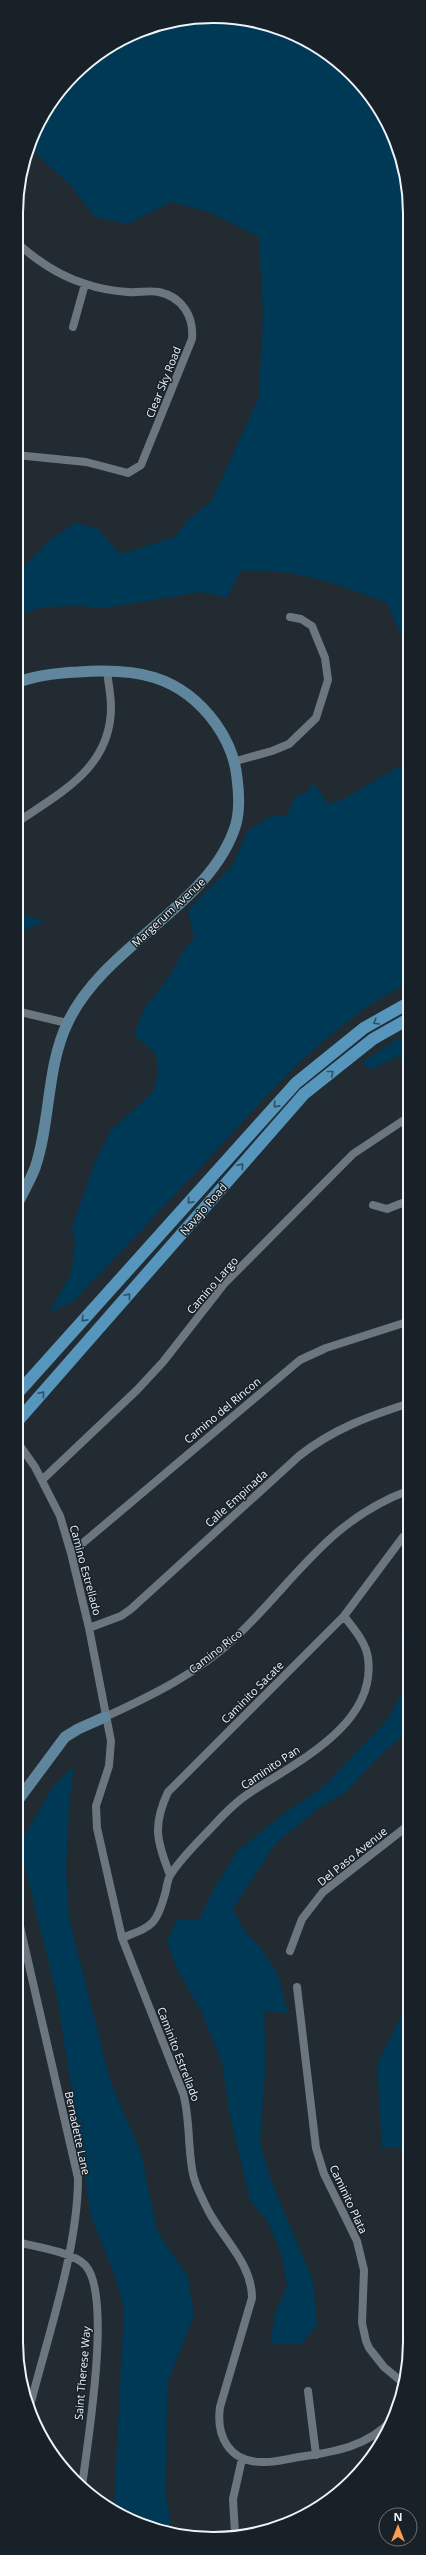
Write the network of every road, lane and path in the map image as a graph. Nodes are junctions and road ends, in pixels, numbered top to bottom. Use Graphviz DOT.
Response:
graph roads {
  1 [pos="23,248"];
  2 [pos="85,284"];
  3 [pos="72,327"];
  4 [pos="23,456"];
  5 [pos="290,617"];
  6 [pos="107,670"];
  7 [pos="23,681"];
  8 [pos="236,761"];
  9 [pos="23,817"];
  10 [pos="403,1006"];
  11 [pos="23,1013"];
  12 [pos="403,1022"];
  13 [pos="67,1023"];
  14 [pos="403,1121"];
  15 [pos="23,1192"];
  16 [pos="403,1203"];
  17 [pos="374,1205"];
  18 [pos="403,1323"];
  19 [pos="23,1387"];
  20 [pos="403,1404"];
  21 [pos="23,1415"];
  22 [pos="23,1451"];
  23 [pos="42,1480"];
  24 [pos="403,1493"];
  25 [pos="403,1537"];
  26 [pos="71,1553"];
  27 [pos="344,1616"];
  28 [pos="89,1628"];
  29 [pos="105,1717"];
  30 [pos="23,1794"];
  31 [pos="403,1829"];
  32 [pos="170,1875"];
  33 [pos="122,1938"];
  34 [pos="23,1939"];
  35 [pos="290,1951"];
  36 [pos="296,1987"];
  37 [pos="23,2244"];
  38 [pos="68,2256"];
  39 [pos="399,2379"];
  40 [pos="308,2391"];
  41 [pos="32,2399"];
  42 [pos="380,2433"];
  43 [pos="316,2455"];
  44 [pos="242,2459"];
  45 [pos="83,2480"];
  46 [pos="235,2530"];
  1 -- 2 [label="street"];
  2 -- 3 [label="street"];
  2 -- 4 [label="street, Clear Sky Road"];
  5 -- 8 [label="street"];
  6 -- 7 [label="street, Margerum Avenue"];
  6 -- 8 [label="street, Margerum Avenue"];
  6 -- 9 [label="street"];
  8 -- 13 [label="street, Margerum Avenue"];
  10 -- 19 [label="main road, Navajo Road, one-way"];
  11 -- 13 [label="street"];
  21 -- 12 [label="main road, Navajo Road, one-way"];
  13 -- 15 [label="street, Margerum Avenue"];
  14 -- 23 [label="street, Camino Largo"];
  16 -- 17 [label="street"];
  18 -- 26 [label="street, Camino del Rincon"];
  20 -- 28 [label="street, Calle Empinada"];
  22 -- 23 [label="street, Camino Estrellado"];
  23 -- 26 [label="street, Camino Estrellado"];
  24 -- 29 [label="street, Camino Rico"];
  25 -- 27 [label="street, Caminito Sacate"];
  26 -- 28 [label="street, Camino Estrellado"];
  27 -- 32 [label="street, Caminito Sacate"];
  27 -- 32 [label="street, Caminito Pan"];
  28 -- 29 [label="street, Camino Estrellado"];
  29 -- 30 [label="street, Camino Rico"];
  29 -- 33 [label="street, Caminito Estrellado"];
  31 -- 35 [label="street, Del Paso Avenue"];
  32 -- 33 [label="street, Caminito Pan"];
  33 -- 44 [label="street, Caminito Estrellado"];
  34 -- 38 [label="street, Bernadette Lane"];
  36 -- 39 [label="street, Caminito Plata"];
  37 -- 38 [label="street, Saint Therese Way"];
  38 -- 41 [label="street, Bernadette Lane"];
  38 -- 45 [label="street, Saint Therese Way"];
  40 -- 43 [label="street"];
  42 -- 43 [label="street"];
  43 -- 44 [label="street"];
  44 -- 46 [label="street"];
}
